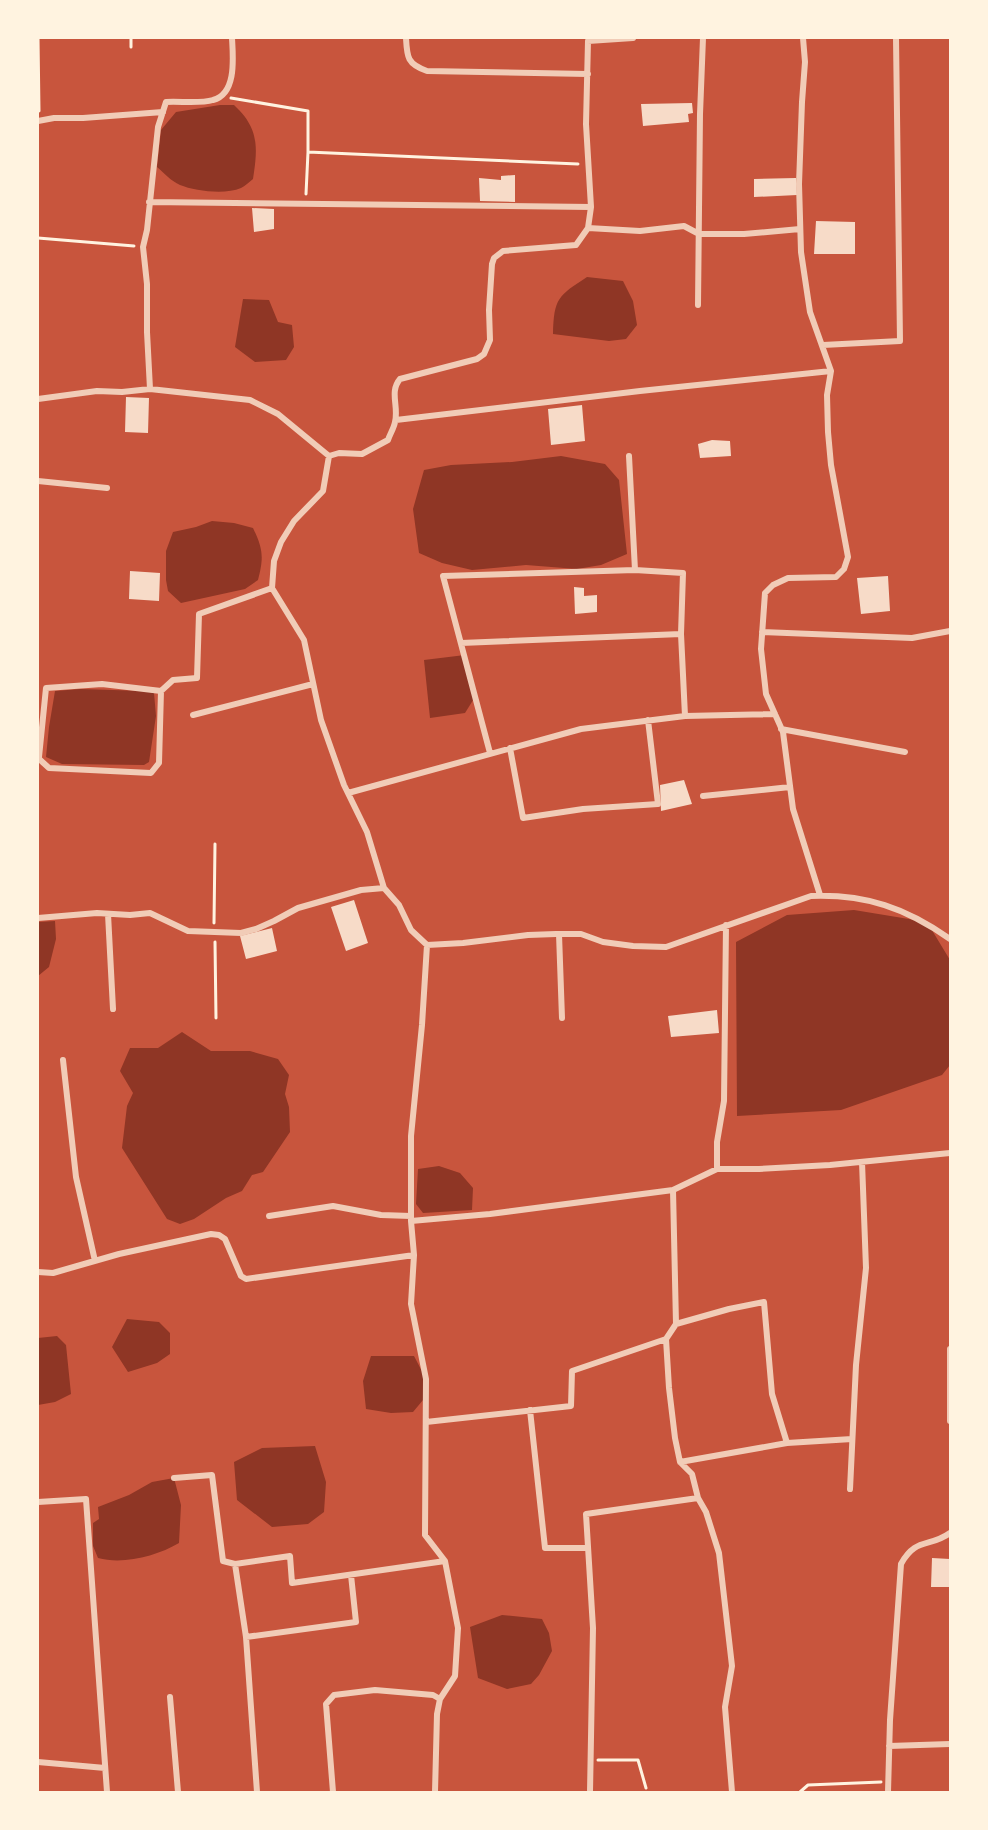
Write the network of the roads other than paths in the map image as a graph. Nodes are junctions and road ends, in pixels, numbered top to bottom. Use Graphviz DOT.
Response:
graph roads {
  1 [pos="232,38"];
  2 [pos="406,38"];
  3 [pos="633,38"];
  4 [pos="704,38"];
  5 [pos="803,38"];
  6 [pos="896,38"];
  7 [pos="588,74"];
  8 [pos="163,112"];
  9 [pos="38,121"];
  10 [pos="149,202"];
  11 [pos="591,207"];
  12 [pos="588,228"];
  13 [pos="800,229"];
  14 [pos="699,234"];
  15 [pos="698,305"];
  16 [pos="823,345"];
  17 [pos="831,371"];
  18 [pos="150,389"];
  19 [pos="38,399"];
  20 [pos="396,420"];
  21 [pos="329,456"];
  22 [pos="629,456"];
  23 [pos="38,481"];
  24 [pos="107,488"];
  25 [pos="635,570"];
  26 [pos="272,588"];
  27 [pos="762,632"];
  28 [pos="951,632"];
  29 [pos="681,634"];
  30 [pos="461,643"];
  31 [pos="313,684"];
  32 [pos="161,691"];
  33 [pos="775,714"];
  34 [pos="193,715"];
  35 [pos="685,716"];
  36 [pos="648,720"];
  37 [pos="782,729"];
  38 [pos="510,748"];
  39 [pos="905,752"];
  40 [pos="490,753"];
  41 [pos="38,758"];
  42 [pos="790,787"];
  43 [pos="348,793"];
  44 [pos="703,796"];
  45 [pos="384,888"];
  46 [pos="820,896"];
  47 [pos="108,914"];
  48 [pos="38,918"];
  49 [pos="726,925"];
  50 [pos="560,934"];
  51 [pos="951,939"];
  52 [pos="427,945"];
  53 [pos="113,1009"];
  54 [pos="562,1018"];
  55 [pos="63,1060"];
  56 [pos="951,1153"];
  57 [pos="862,1162"];
  58 [pos="717,1169"];
  59 [pos="673,1190"];
  60 [pos="269,1216"];
  61 [pos="411,1218"];
  62 [pos="414,1255"];
  63 [pos="95,1261"];
  64 [pos="38,1272"];
  65 [pos="676,1324"];
  66 [pos="666,1339"];
  67 [pos="951,1349"];
  68 [pos="530,1410"];
  69 [pos="951,1420"];
  70 [pos="426,1422"];
  71 [pos="852,1439"];
  72 [pos="787,1443"];
  73 [pos="680,1462"];
  74 [pos="174,1478"];
  75 [pos="850,1489"];
  76 [pos="699,1498"];
  77 [pos="38,1502"];
  78 [pos="951,1533"];
  79 [pos="588,1548"];
  80 [pos="445,1561"];
  81 [pos="235,1564"];
  82 [pos="351,1575"];
  83 [pos="246,1637"];
  84 [pos="170,1697"];
  85 [pos="440,1699"];
  86 [pos="951,1744"];
  87 [pos="889,1746"];
  88 [pos="38,1761"];
  89 [pos="105,1768"];
  90 [pos="107,1792"];
  91 [pos="178,1792"];
  92 [pos="257,1792"];
  93 [pos="333,1792"];
  94 [pos="435,1792"];
  95 [pos="590,1792"];
  96 [pos="732,1792"];
  97 [pos="888,1792"];
  1 -- 8 [label="street"];
  2 -- 7 [label="street"];
  3 -- 7 [label="street"];
  4 -- 14 [label="street"];
  5 -- 13 [label="street"];
  6 -- 16 [label="street"];
  7 -- 11 [label="street"];
  8 -- 9 [label="street"];
  8 -- 10 [label="street"];
  10 -- 11 [label="street"];
  10 -- 18 [label="street"];
  11 -- 12 [label="street"];
  12 -- 14 [label="street"];
  12 -- 20 [label="street"];
  13 -- 14 [label="street"];
  13 -- 16 [label="street"];
  14 -- 15 [label="street"];
  16 -- 17 [label="street"];
  17 -- 20 [label="street"];
  17 -- 27 [label="street"];
  18 -- 19 [label="street"];
  18 -- 21 [label="street"];
  20 -- 21 [label="street"];
  21 -- 26 [label="street"];
  22 -- 25 [label="street"];
  23 -- 24 [label="street"];
  25 -- 29 [label="street"];
  25 -- 30 [label="street"];
  26 -- 31 [label="street"];
  26 -- 32 [label="street"];
  27 -- 28 [label="street"];
  27 -- 33 [label="street"];
  29 -- 30 [label="street"];
  29 -- 35 [label="street"];
  30 -- 40 [label="street"];
  31 -- 34 [label="street"];
  31 -- 43 [label="street"];
  32 -- 41 [label="street"];
  32 -- 41 [label="street"];
  33 -- 35 [label="street"];
  33 -- 37 [label="street"];
  35 -- 36 [label="street"];
  36 -- 38 [label="street"];
  36 -- 38 [label="street"];
  37 -- 39 [label="street"];
  37 -- 42 [label="street"];
  38 -- 40 [label="street"];
  40 -- 43 [label="street"];
  42 -- 44 [label="street"];
  42 -- 46 [label="street"];
  43 -- 45 [label="street"];
  45 -- 47 [label="street"];
  45 -- 52 [label="street"];
  46 -- 49 [label="street"];
  46 -- 51 [label="street"];
  47 -- 48 [label="street"];
  47 -- 53 [label="street"];
  49 -- 50 [label="street"];
  49 -- 58 [label="street"];
  50 -- 52 [label="street"];
  50 -- 54 [label="street"];
  52 -- 61 [label="street"];
  55 -- 63 [label="street"];
  56 -- 57 [label="street"];
  57 -- 58 [label="street"];
  57 -- 71 [label="street"];
  58 -- 59 [label="street"];
  59 -- 61 [label="street"];
  59 -- 65 [label="street"];
  60 -- 61 [label="street"];
  61 -- 62 [label="street"];
  62 -- 63 [label="street"];
  62 -- 70 [label="street"];
  63 -- 64 [label="street"];
  65 -- 66 [label="street"];
  65 -- 72 [label="street"];
  66 -- 68 [label="street"];
  66 -- 73 [label="street"];
  67 -- 69 [label="street"];
  68 -- 70 [label="street"];
  68 -- 79 [label="street"];
  70 -- 80 [label="street"];
  71 -- 72 [label="street"];
  71 -- 75 [label="street"];
  72 -- 73 [label="street"];
  73 -- 76 [label="street"];
  74 -- 81 [label="street"];
  76 -- 79 [label="street"];
  76 -- 96 [label="street"];
  77 -- 89 [label="street"];
  78 -- 87 [label="street"];
  79 -- 95 [label="street"];
  80 -- 82 [label="street"];
  80 -- 85 [label="street"];
  81 -- 82 [label="street"];
  81 -- 83 [label="street"];
  82 -- 83 [label="street"];
  83 -- 92 [label="street"];
  84 -- 91 [label="street"];
  85 -- 93 [label="street"];
  85 -- 94 [label="street"];
  86 -- 87 [label="street"];
  87 -- 97 [label="street"];
  88 -- 89 [label="street"];
  89 -- 90 [label="street"];
}
